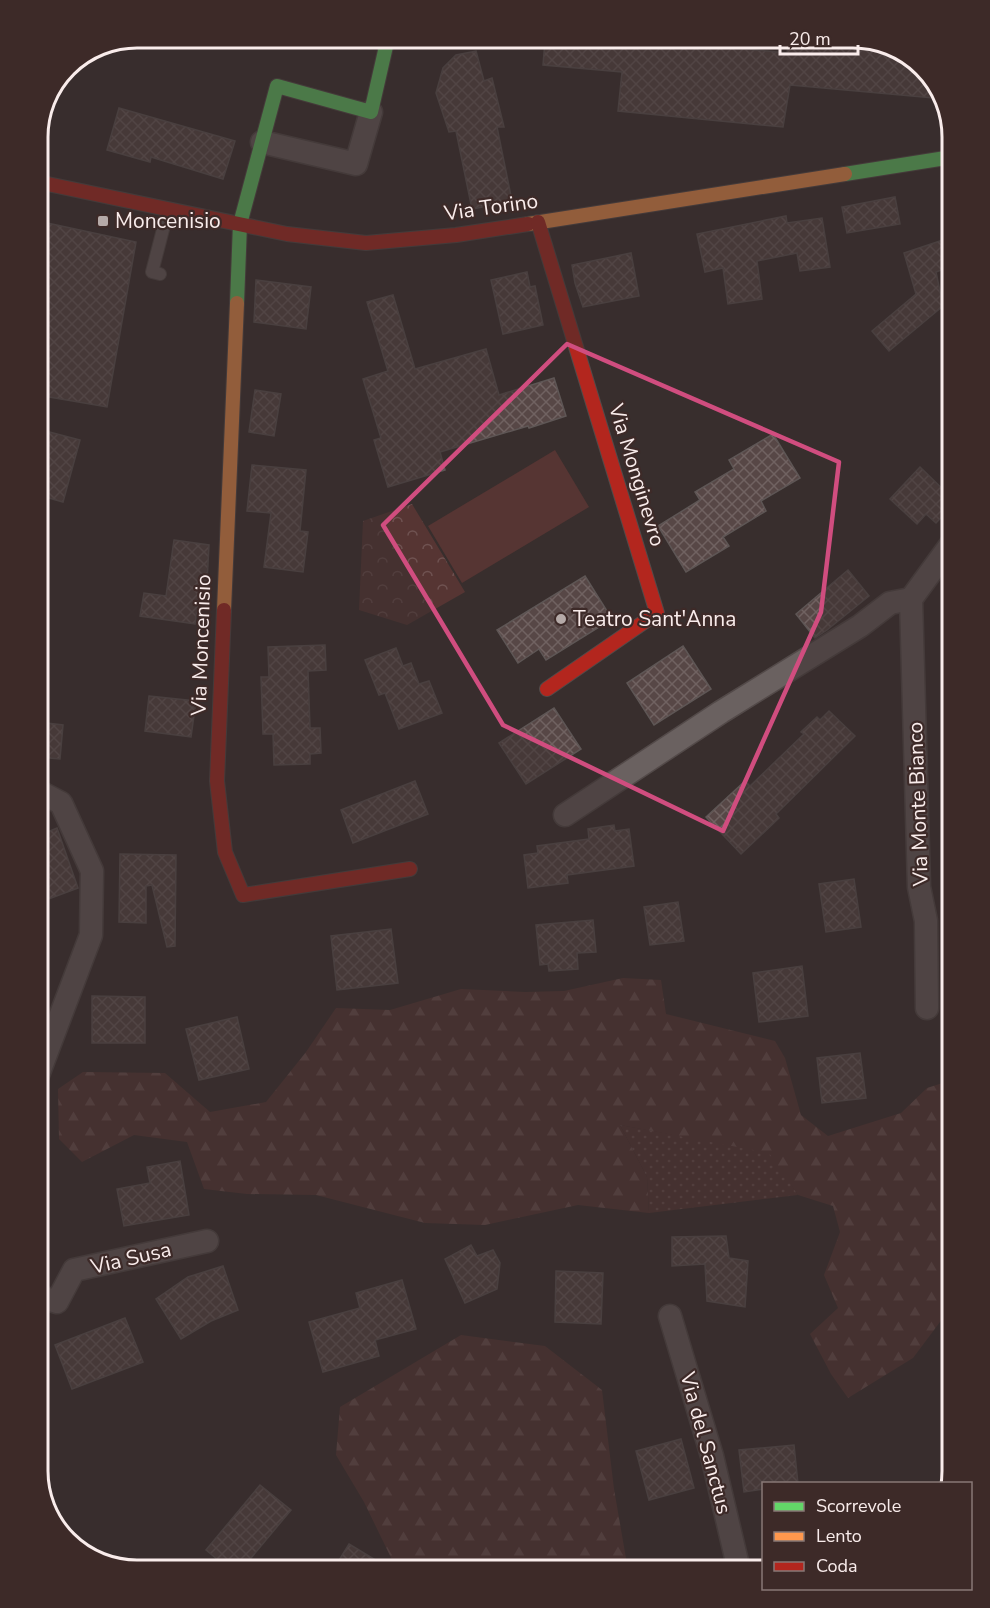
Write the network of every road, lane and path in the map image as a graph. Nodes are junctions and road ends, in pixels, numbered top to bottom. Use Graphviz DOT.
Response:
graph roads {
  1 [pos="386,48"];
  2 [pos="334,88"];
  3 [pos="372,108"];
  4 [pos="262,142"];
  5 [pos="942,159"];
  6 [pos="48,184"];
  7 [pos="169,208"];
  8 [pos="538,222"];
  9 [pos="240,224"];
  10 [pos="160,274"];
  11 [pos="942,557"];
  12 [pos="911,599"];
  13 [pos="547,689"];
  14 [pos="48,796"];
  15 [pos="565,814"];
  16 [pos="410,868"];
  17 [pos="927,1008"];
  18 [pos="48,1048"];
  19 [pos="207,1241"];
  20 [pos="48,1299"];
  21 [pos="670,1316"];
  22 [pos="737,1560"];
  1 -- 3 [label="street"];
  2 -- 3 [label="lane"];
  3 -- 4 [label="street"];
  3 -- 4 [label="street"];
  4 -- 9 [label="street"];
  5 -- 8 [label="street, Via Torino"];
  6 -- 7 [label="street, Via Torino"];
  7 -- 9 [label="street, Via Torino"];
  7 -- 10 [label="lane"];
  8 -- 9 [label="street, Via Torino"];
  8 -- 13 [label="street, Via Monginevro"];
  9 -- 16 [label="street, Via Moncenisio"];
  11 -- 12 [label="street"];
  12 -- 15 [label="street"];
  12 -- 17 [label="street, Via Monte Bianco"];
  14 -- 18 [label="street"];
  19 -- 20 [label="street, Via Susa"];
  21 -- 22 [label="street, Via del Sanctus"];
}
